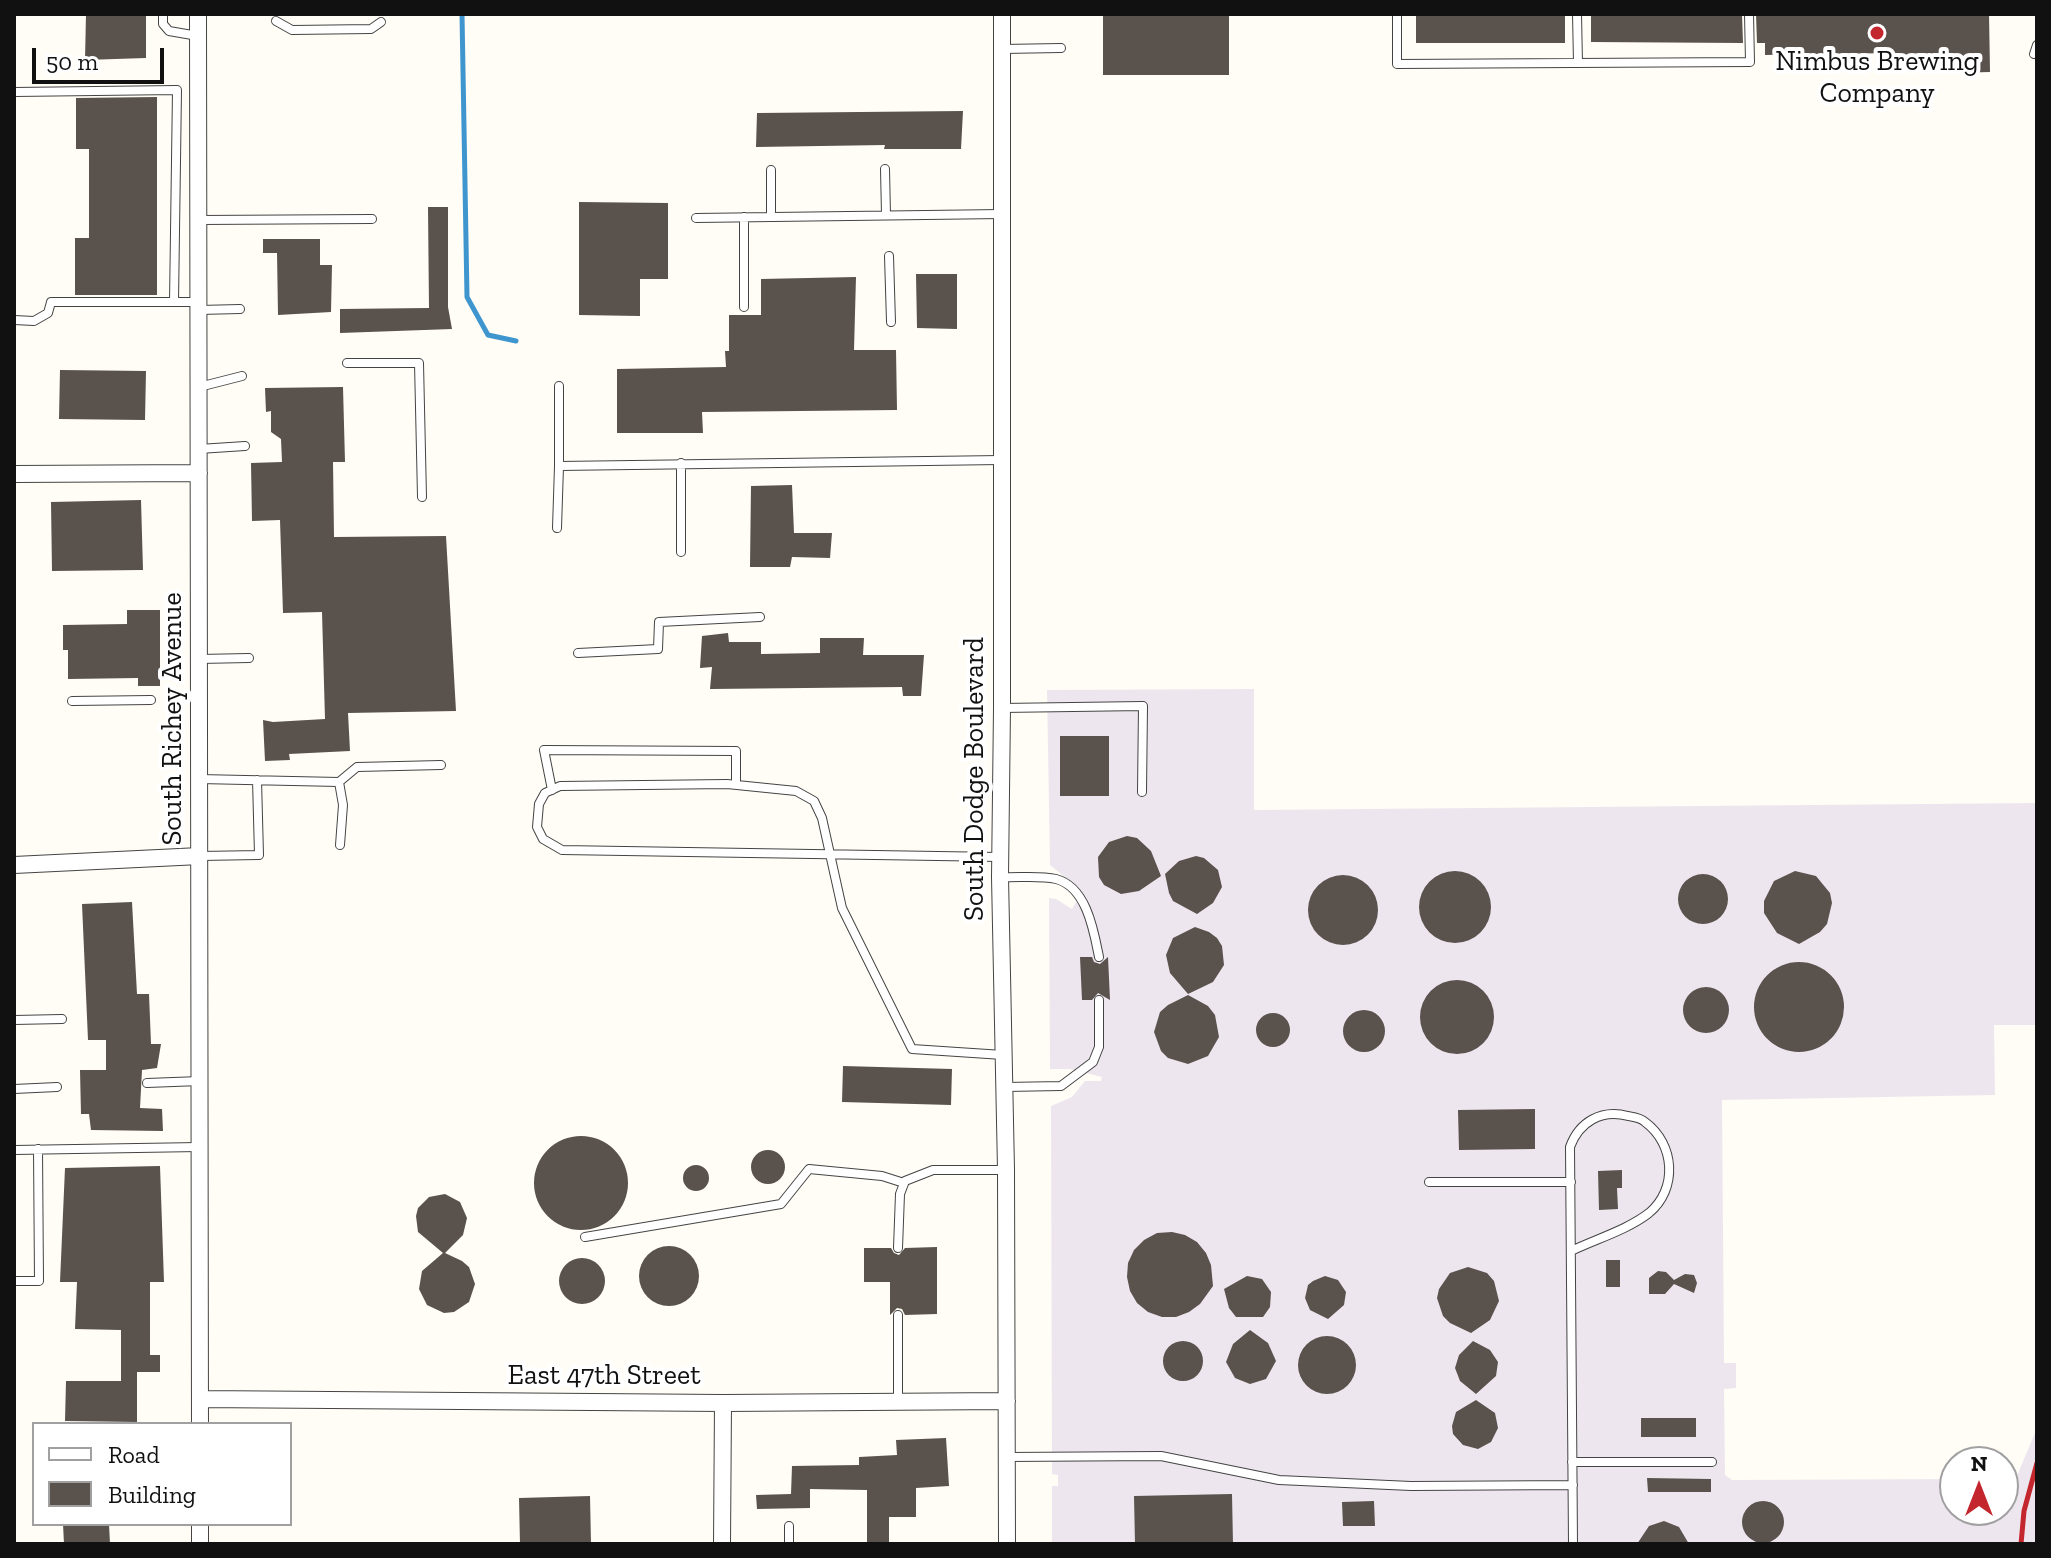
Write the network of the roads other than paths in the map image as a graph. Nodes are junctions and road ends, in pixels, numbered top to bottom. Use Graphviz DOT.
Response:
graph roads {
  1 [pos="163,14"];
  2 [pos="198,14"];
  3 [pos="1002,14"];
  4 [pos="1397,14"];
  5 [pos="1577,14"];
  6 [pos="1749,14"];
  7 [pos="276,21"];
  8 [pos="381,22"];
  9 [pos="198,36"];
  10 [pos="1061,48"];
  11 [pos="1001,49"];
  12 [pos="1578,63"];
  13 [pos="14,92"];
  14 [pos="885,169"];
  15 [pos="771,170"];
  16 [pos="1002,214"];
  17 [pos="886,215"];
  18 [pos="744,217"];
  19 [pos="771,217"];
  20 [pos="696,218"];
  21 [pos="372,219"];
  22 [pos="199,220"];
  23 [pos="889,256"];
  24 [pos="174,302"];
  25 [pos="199,306"];
  26 [pos="744,307"];
  27 [pos="240,309"];
  28 [pos="14,320"];
  29 [pos="891,322"];
  30 [pos="347,363"];
  31 [pos="242,376"];
  32 [pos="559,386"];
  33 [pos="199,387"];
  34 [pos="245,446"];
  35 [pos="199,449"];
  36 [pos="1002,460"];
  37 [pos="681,463"];
  38 [pos="559,466"];
  39 [pos="199,473"];
  40 [pos="14,474"];
  41 [pos="422,497"];
  42 [pos="557,528"];
  43 [pos="681,552"];
  44 [pos="760,617"];
  45 [pos="578,653"];
  46 [pos="249,658"];
  47 [pos="199,659"];
  48 [pos="151,700"];
  49 [pos="72,701"];
  50 [pos="1002,708"];
  51 [pos="441,765"];
  52 [pos="199,779"];
  53 [pos="257,780"];
  54 [pos="339,782"];
  55 [pos="736,785"];
  56 [pos="552,790"];
  57 [pos="1142,792"];
  58 [pos="340,845"];
  59 [pos="829,855"];
  60 [pos="200,856"];
  61 [pos="1000,857"];
  62 [pos="14,865"];
  63 [pos="1000,877"];
  64 [pos="1099,957"];
  65 [pos="1099,1000"];
  66 [pos="62,1019"];
  67 [pos="14,1020"];
  68 [pos="1004,1055"];
  69 [pos="200,1081"];
  70 [pos="147,1083"];
  71 [pos="57,1087"];
  72 [pos="1004,1087"];
  73 [pos="14,1089"];
  74 [pos="200,1147"];
  75 [pos="38,1149"];
  76 [pos="14,1150"];
  77 [pos="1006,1170"];
  78 [pos="1429,1182"];
  79 [pos="1571,1182"];
  80 [pos="904,1183"];
  81 [pos="585,1237"];
  82 [pos="898,1248"];
  83 [pos="1571,1251"];
  84 [pos="14,1281"];
  85 [pos="898,1315"];
  86 [pos="200,1399"];
  87 [pos="898,1401"];
  88 [pos="1007,1401"];
  89 [pos="723,1403"];
  90 [pos="200,1422"];
  91 [pos="1006,1457"];
  92 [pos="1572,1462"];
  93 [pos="1712,1462"];
  94 [pos="1573,1485"];
  95 [pos="789,1526"];
  96 [pos="722,1544"];
  97 [pos="789,1544"];
  98 [pos="1007,1544"];
  99 [pos="1573,1544"];
  1 -- 9 [label="lane"];
  2 -- 9 [label="street, South Richey Avenue"];
  3 -- 11 [label="street, South Dodge Boulevard"];
  4 -- 12 [label="lane"];
  5 -- 12 [label="lane"];
  6 -- 12 [label="lane"];
  7 -- 8 [label="lane"];
  9 -- 22 [label="street, South Richey Avenue"];
  10 -- 11 [label="lane"];
  11 -- 16 [label="street, South Dodge Boulevard"];
  13 -- 24 [label="lane"];
  14 -- 17 [label="lane"];
  15 -- 19 [label="lane"];
  16 -- 17 [label="lane"];
  16 -- 36 [label="street, South Dodge Boulevard"];
  17 -- 19 [label="lane"];
  18 -- 19 [label="lane"];
  18 -- 20 [label="lane"];
  18 -- 26 [label="lane"];
  21 -- 22 [label="lane"];
  22 -- 25 [label="street, South Richey Avenue"];
  23 -- 29 [label="lane"];
  24 -- 25 [label="lane"];
  24 -- 28 [label="lane"];
  25 -- 27 [label="lane"];
  25 -- 33 [label="street, South Richey Avenue"];
  30 -- 41 [label="lane"];
  31 -- 33 [label="lane"];
  32 -- 38 [label="lane"];
  33 -- 35 [label="street, South Richey Avenue"];
  34 -- 35 [label="lane"];
  35 -- 39 [label="street, South Richey Avenue"];
  36 -- 37 [label="lane"];
  36 -- 50 [label="street, South Dodge Boulevard"];
  37 -- 38 [label="lane"];
  37 -- 43 [label="lane"];
  38 -- 42 [label="lane"];
  39 -- 40 [label="street"];
  39 -- 47 [label="street, South Richey Avenue"];
  44 -- 45 [label="lane"];
  46 -- 47 [label="lane"];
  47 -- 52 [label="street, South Richey Avenue"];
  48 -- 49 [label="lane"];
  50 -- 57 [label="lane"];
  50 -- 61 [label="street, South Dodge Boulevard"];
  51 -- 54 [label="lane"];
  52 -- 53 [label="lane"];
  52 -- 60 [label="street, South Richey Avenue"];
  53 -- 54 [label="lane"];
  53 -- 60 [label="lane"];
  54 -- 58 [label="lane"];
  55 -- 56 [label="lane"];
  55 -- 56 [label="lane"];
  55 -- 59 [label="lane"];
  56 -- 59 [label="lane"];
  59 -- 61 [label="lane"];
  59 -- 68 [label="lane"];
  60 -- 62 [label="street"];
  60 -- 69 [label="street, South Richey Avenue"];
  61 -- 63 [label="street, South Dodge Boulevard"];
  63 -- 64 [label="lane"];
  63 -- 68 [label="street, South Dodge Boulevard"];
  65 -- 72 [label="lane"];
  66 -- 67 [label="lane"];
  68 -- 72 [label="street, South Dodge Boulevard"];
  69 -- 70 [label="lane"];
  69 -- 74 [label="street, South Richey Avenue"];
  71 -- 73 [label="lane"];
  72 -- 77 [label="street, South Dodge Boulevard"];
  74 -- 75 [label="lane"];
  74 -- 86 [label="street, South Richey Avenue"];
  75 -- 76 [label="lane"];
  75 -- 84 [label="lane"];
  77 -- 80 [label="lane"];
  77 -- 88 [label="street, South Dodge Boulevard"];
  78 -- 79 [label="lane"];
  79 -- 83 [label="lane"];
  79 -- 83 [label="lane"];
  80 -- 81 [label="lane"];
  80 -- 82 [label="lane"];
  83 -- 92 [label="lane"];
  85 -- 87 [label="lane"];
  86 -- 89 [label="street, East 47th Street"];
  86 -- 90 [label="street, South Richey Avenue"];
  87 -- 88 [label="street, East 47th Street"];
  87 -- 89 [label="street, East 47th Street"];
  88 -- 91 [label="street, South Dodge Boulevard"];
  89 -- 96 [label="street"];
  91 -- 94 [label="lane"];
  91 -- 98 [label="street, South Dodge Boulevard"];
  92 -- 93 [label="lane"];
  92 -- 94 [label="lane"];
  94 -- 99 [label="lane"];
  95 -- 97 [label="lane"];
}
